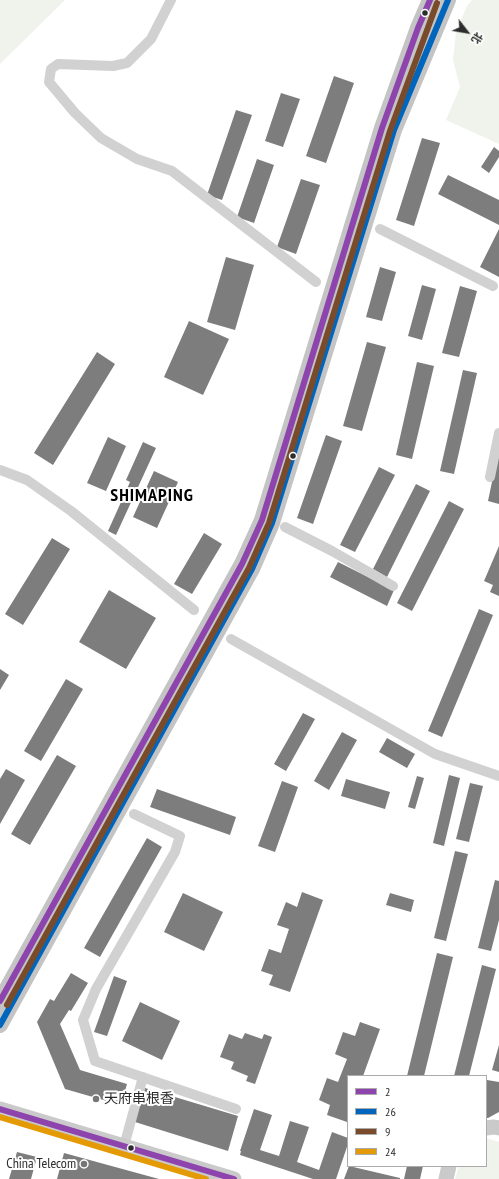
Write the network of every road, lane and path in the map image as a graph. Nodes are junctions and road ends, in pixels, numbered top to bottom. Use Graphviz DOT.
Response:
graph roads {
  1 [pos="171,0"];
  2 [pos="430,0"];
  3 [pos="448,0"];
  4 [pos="380,229"];
  5 [pos="316,282"];
  6 [pos="493,286"];
  7 [pos="499,433"];
  8 [pos="0,470"];
  9 [pos="490,477"];
  10 [pos="285,527"];
  11 [pos="393,586"];
  12 [pos="194,610"];
  13 [pos="231,639"];
  14 [pos="499,776"];
  15 [pos="134,814"];
  16 [pos="0,1001"];
  17 [pos="0,1025"];
  18 [pos="143,1077"];
  19 [pos="0,1109"];
  20 [pos="236,1109"];
  21 [pos="487,1128"];
  22 [pos="499,1128"];
  23 [pos="124,1146"];
  24 [pos="449,1167"];
  25 [pos="234,1179"];
  26 [pos="446,1179"];
  1 -- 5 [label="street"];
  2 -- 16 [label="main road"];
  3 -- 17 [label="main road"];
  4 -- 6 [label="street"];
  7 -- 9 [label="street"];
  8 -- 12 [label="street"];
  10 -- 11 [label="street"];
  13 -- 14 [label="street"];
  15 -- 18 [label="street"];
  18 -- 20 [label="street"];
  18 -- 23 [label="street"];
  19 -- 23 [label="main road"];
  21 -- 22 [label="main road"];
  23 -- 25 [label="main road"];
  24 -- 26 [label="main road"];
}
